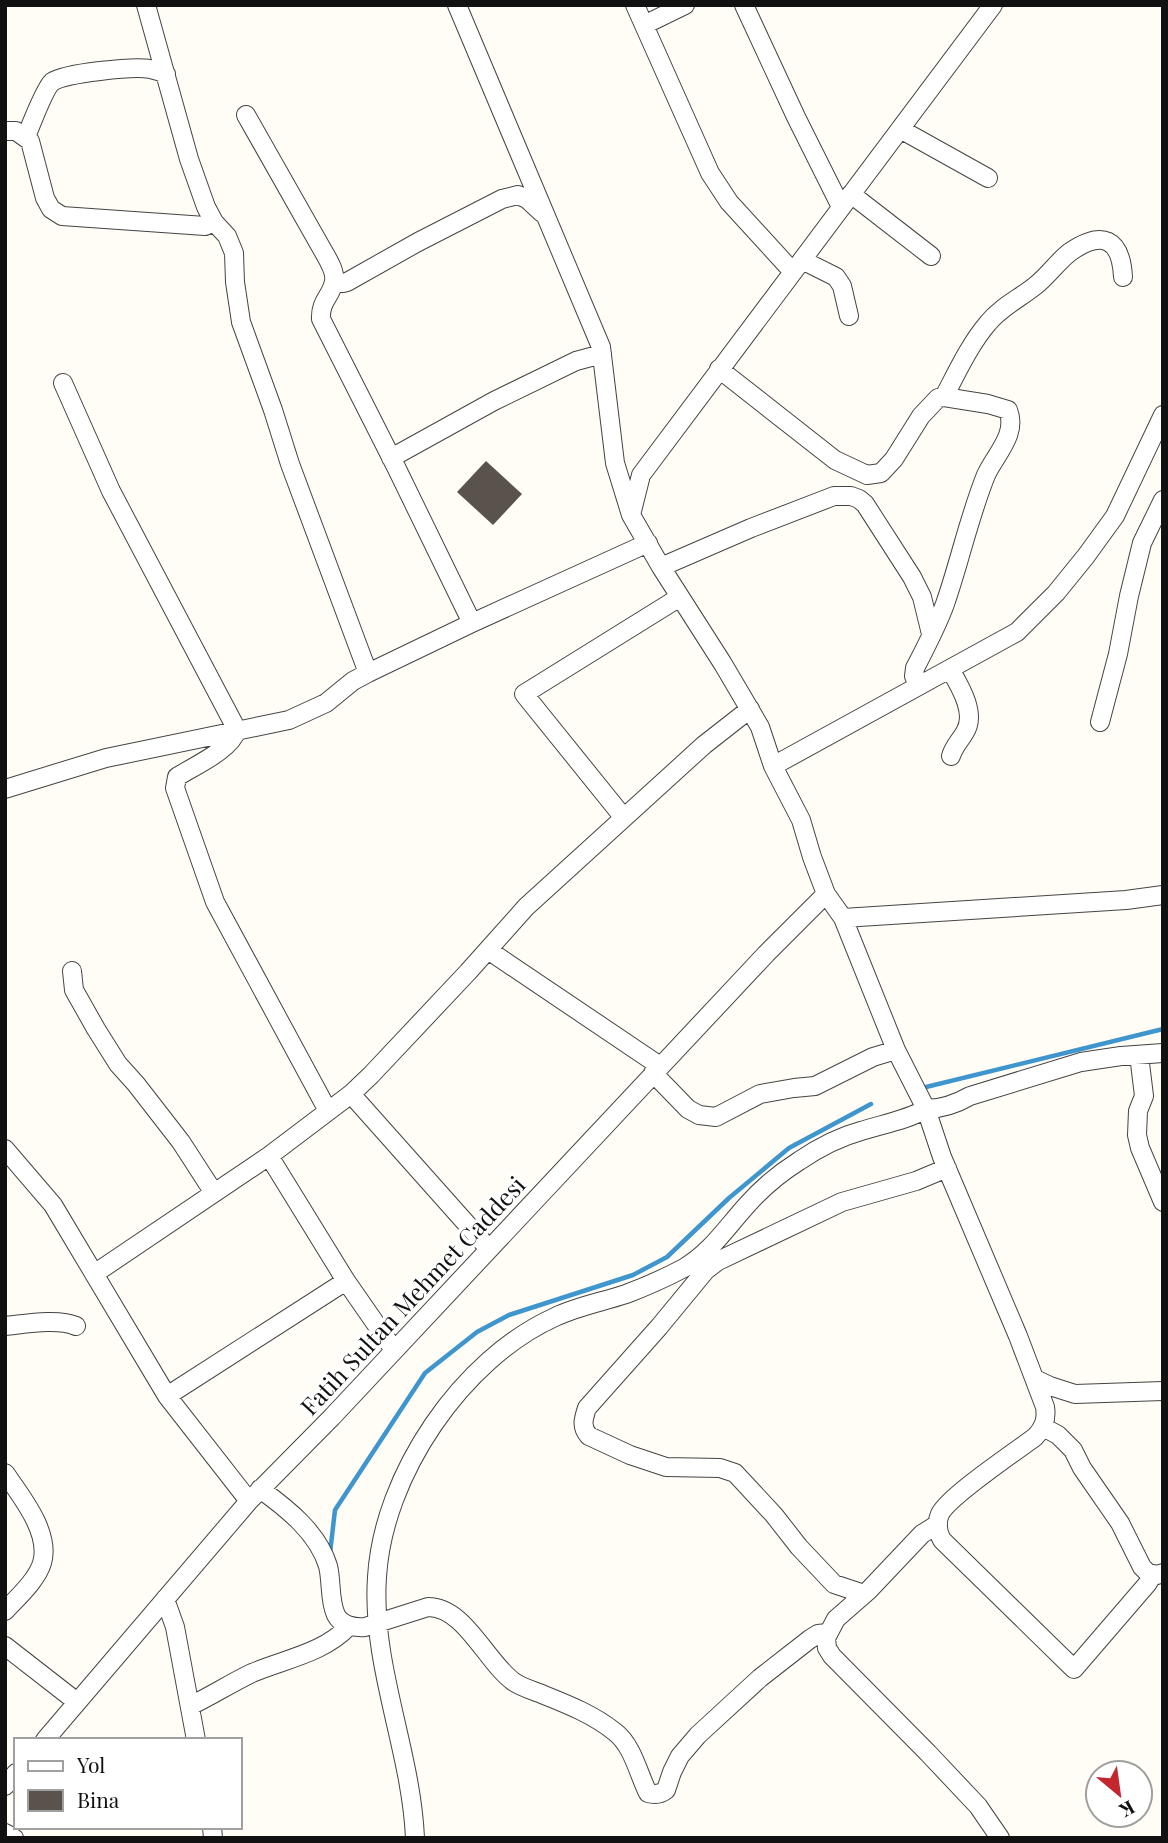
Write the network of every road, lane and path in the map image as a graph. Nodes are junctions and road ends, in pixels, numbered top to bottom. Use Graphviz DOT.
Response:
graph roads {
  1 [pos="146,5"];
  2 [pos="457,5"];
  3 [pos="635,5"];
  4 [pos="685,5"];
  5 [pos="744,5"];
  6 [pos="993,5"];
  7 [pos="644,25"];
  8 [pos="166,74"];
  9 [pos="246,115"];
  10 [pos="900,129"];
  11 [pos="5,131"];
  12 [pos="26,137"];
  13 [pos="988,178"];
  14 [pos="846,201"];
  15 [pos="547,218"];
  16 [pos="214,222"];
  17 [pos="931,256"];
  18 [pos="797,266"];
  19 [pos="1123,276"];
  20 [pos="334,283"];
  21 [pos="849,316"];
  22 [pos="602,354"];
  23 [pos="719,369"];
  24 [pos="63,383"];
  25 [pos="944,397"];
  26 [pos="1163,415"];
  27 [pos="391,458"];
  28 [pos="1163,500"];
  29 [pos="631,515"];
  30 [pos="648,543"];
  31 [pos="661,567"];
  32 [pos="680,597"];
  33 [pos="472,623"];
  34 [pos="932,634"];
  35 [pos="950,668"];
  36 [pos="368,673"];
  37 [pos="918,686"];
  38 [pos="750,709"];
  39 [pos="1100,722"];
  40 [pos="237,730"];
  41 [pos="951,756"];
  42 [pos="773,766"];
  43 [pos="5,789"];
  44 [pos="624,818"];
  45 [pos="826,894"];
  46 [pos="1163,895"];
  47 [pos="843,918"];
  48 [pos="488,950"];
  49 [pos="72,971"];
  50 [pos="896,1050"];
  51 [pos="1163,1053"];
  52 [pos="1139,1055"];
  53 [pos="657,1069"];
  54 [pos="351,1094"];
  55 [pos="926,1109"];
  56 [pos="328,1111"];
  57 [pos="5,1149"];
  58 [pos="269,1156"];
  59 [pos="947,1168"];
  60 [pos="214,1193"];
  61 [pos="1163,1202"];
  62 [pos="489,1249"];
  63 [pos="94,1274"];
  64 [pos="346,1281"];
  65 [pos="5,1326"];
  66 [pos="76,1326"];
  67 [pos="394,1350"];
  68 [pos="1035,1379"];
  69 [pos="1163,1391"];
  70 [pos="167,1396"];
  71 [pos="1043,1427"];
  72 [pos="5,1473"];
  73 [pos="255,1495"];
  74 [pos="938,1524"];
  75 [pos="1158,1574"];
  76 [pos="864,1594"];
  77 [pos="165,1599"];
  78 [pos="5,1611"];
  79 [pos="378,1623"];
  80 [pos="349,1626"];
  81 [pos="827,1633"];
  82 [pos="6,1649"];
  83 [pos="77,1702"];
  84 [pos="190,1706"];
  85 [pos="47,1738"];
  86 [pos="196,1738"];
  87 [pos="5,1833"];
  88 [pos="14,1838"];
  89 [pos="415,1838"];
  90 [pos="1000,1838"];
  1 -- 8 [label="street"];
  2 -- 15 [label="street"];
  3 -- 7 [label="street"];
  4 -- 7 [label="street"];
  5 -- 14 [label="street"];
  6 -- 10 [label="street"];
  7 -- 18 [label="street"];
  8 -- 12 [label="street"];
  8 -- 16 [label="street"];
  9 -- 20 [label="street"];
  10 -- 13 [label="street"];
  10 -- 14 [label="street"];
  11 -- 12 [label="street"];
  12 -- 16 [label="street"];
  14 -- 17 [label="street"];
  14 -- 18 [label="street"];
  15 -- 20 [label="street"];
  15 -- 22 [label="street"];
  16 -- 36 [label="street"];
  18 -- 21 [label="street"];
  18 -- 23 [label="street"];
  19 -- 25 [label="street"];
  20 -- 27 [label="street"];
  22 -- 27 [label="street"];
  22 -- 29 [label="street"];
  23 -- 25 [label="street"];
  23 -- 29 [label="street"];
  24 -- 40 [label="street"];
  25 -- 34 [label="street"];
  26 -- 35 [label="street"];
  27 -- 33 [label="street"];
  28 -- 39 [label="street"];
  29 -- 30 [label="street"];
  30 -- 31 [label="street"];
  30 -- 33 [label="street"];
  31 -- 32 [label="street"];
  31 -- 34 [label="street"];
  32 -- 38 [label="street"];
  32 -- 44 [label="street"];
  33 -- 36 [label="street"];
  34 -- 37 [label="street"];
  35 -- 37 [label="street"];
  35 -- 41 [label="street"];
  36 -- 40 [label="street"];
  37 -- 42 [label="street"];
  38 -- 42 [label="street"];
  38 -- 44 [label="street"];
  40 -- 43 [label="street"];
  40 -- 56 [label="street"];
  42 -- 45 [label="street"];
  44 -- 48 [label="street"];
  45 -- 47 [label="street"];
  45 -- 53 [label="street, Fatih Sultan Mehmet Caddesi"];
  46 -- 47 [label="street"];
  47 -- 50 [label="street"];
  48 -- 53 [label="street"];
  48 -- 54 [label="street"];
  49 -- 60 [label="street"];
  50 -- 53 [label="street"];
  50 -- 55 [label="street"];
  51 -- 52 [label="street"];
  52 -- 55 [label="street"];
  52 -- 61 [label="street"];
  53 -- 62 [label="street, Fatih Sultan Mehmet Caddesi"];
  54 -- 56 [label="street"];
  54 -- 62 [label="street"];
  55 -- 59 [label="street"];
  55 -- 79 [label="street"];
  56 -- 58 [label="street"];
  57 -- 63 [label="street"];
  58 -- 60 [label="street"];
  58 -- 64 [label="street"];
  59 -- 68 [label="street"];
  59 -- 76 [label="street"];
  60 -- 63 [label="street"];
  62 -- 67 [label="street, Fatih Sultan Mehmet Caddesi"];
  63 -- 70 [label="street"];
  64 -- 67 [label="street"];
  64 -- 70 [label="street"];
  65 -- 66 [label="street"];
  67 -- 73 [label="street, Fatih Sultan Mehmet Caddesi"];
  68 -- 69 [label="street"];
  68 -- 71 [label="street"];
  70 -- 73 [label="street"];
  71 -- 74 [label="street"];
  71 -- 75 [label="street"];
  72 -- 78 [label="street"];
  73 -- 77 [label="street, Fatih Sultan Mehmet Caddesi"];
  73 -- 80 [label="street"];
  74 -- 75 [label="street"];
  74 -- 76 [label="street"];
  76 -- 81 [label="street"];
  77 -- 83 [label="street, Fatih Sultan Mehmet Caddesi"];
  77 -- 84 [label="street"];
  79 -- 80 [label="street"];
  79 -- 81 [label="street"];
  79 -- 89 [label="street"];
  80 -- 84 [label="street"];
  81 -- 90 [label="street"];
  82 -- 83 [label="street"];
  83 -- 85 [label="street, Fatih Sultan Mehmet Caddesi"];
  84 -- 86 [label="street"];
  87 -- 88 [label="street"];
}
